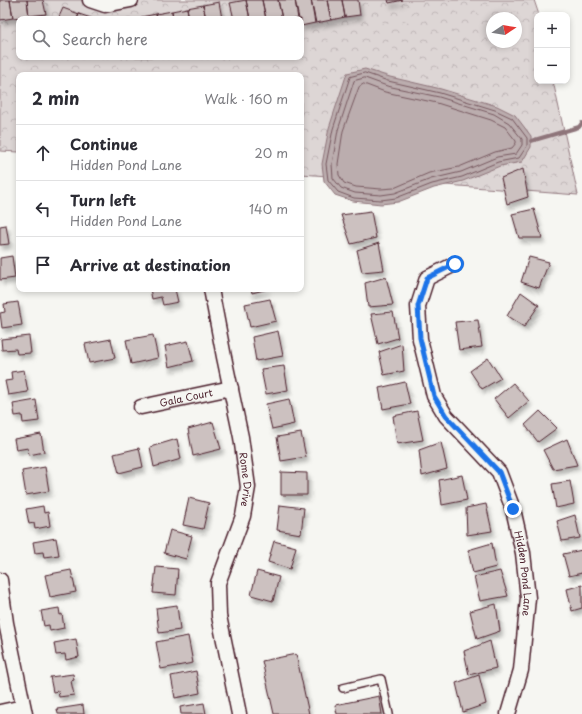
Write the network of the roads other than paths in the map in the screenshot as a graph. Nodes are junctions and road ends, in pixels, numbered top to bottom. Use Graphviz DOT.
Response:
graph roads {
  1 [pos="90,0"];
  2 [pos="131,0"];
  3 [pos="455,264"];
  4 [pos="212,292"];
  5 [pos="231,388"];
  6 [pos="141,407"];
  7 [pos="0,587"];
  8 [pos="343,688"];
  9 [pos="24,711"];
  10 [pos="0,712"];
  11 [pos="239,714"];
  12 [pos="389,714"];
  13 [pos="508,714"];
  1 -- 2 [label="street"];
  3 -- 13 [label="street, Hidden Pond Lane"];
  4 -- 5 [label="street, Rome Drive"];
  5 -- 6 [label="street, Gala Court"];
  5 -- 11 [label="street, Rome Drive"];
  7 -- 9 [label="street"];
  8 -- 12 [label="lane"];
  9 -- 10 [label="street"];
}
